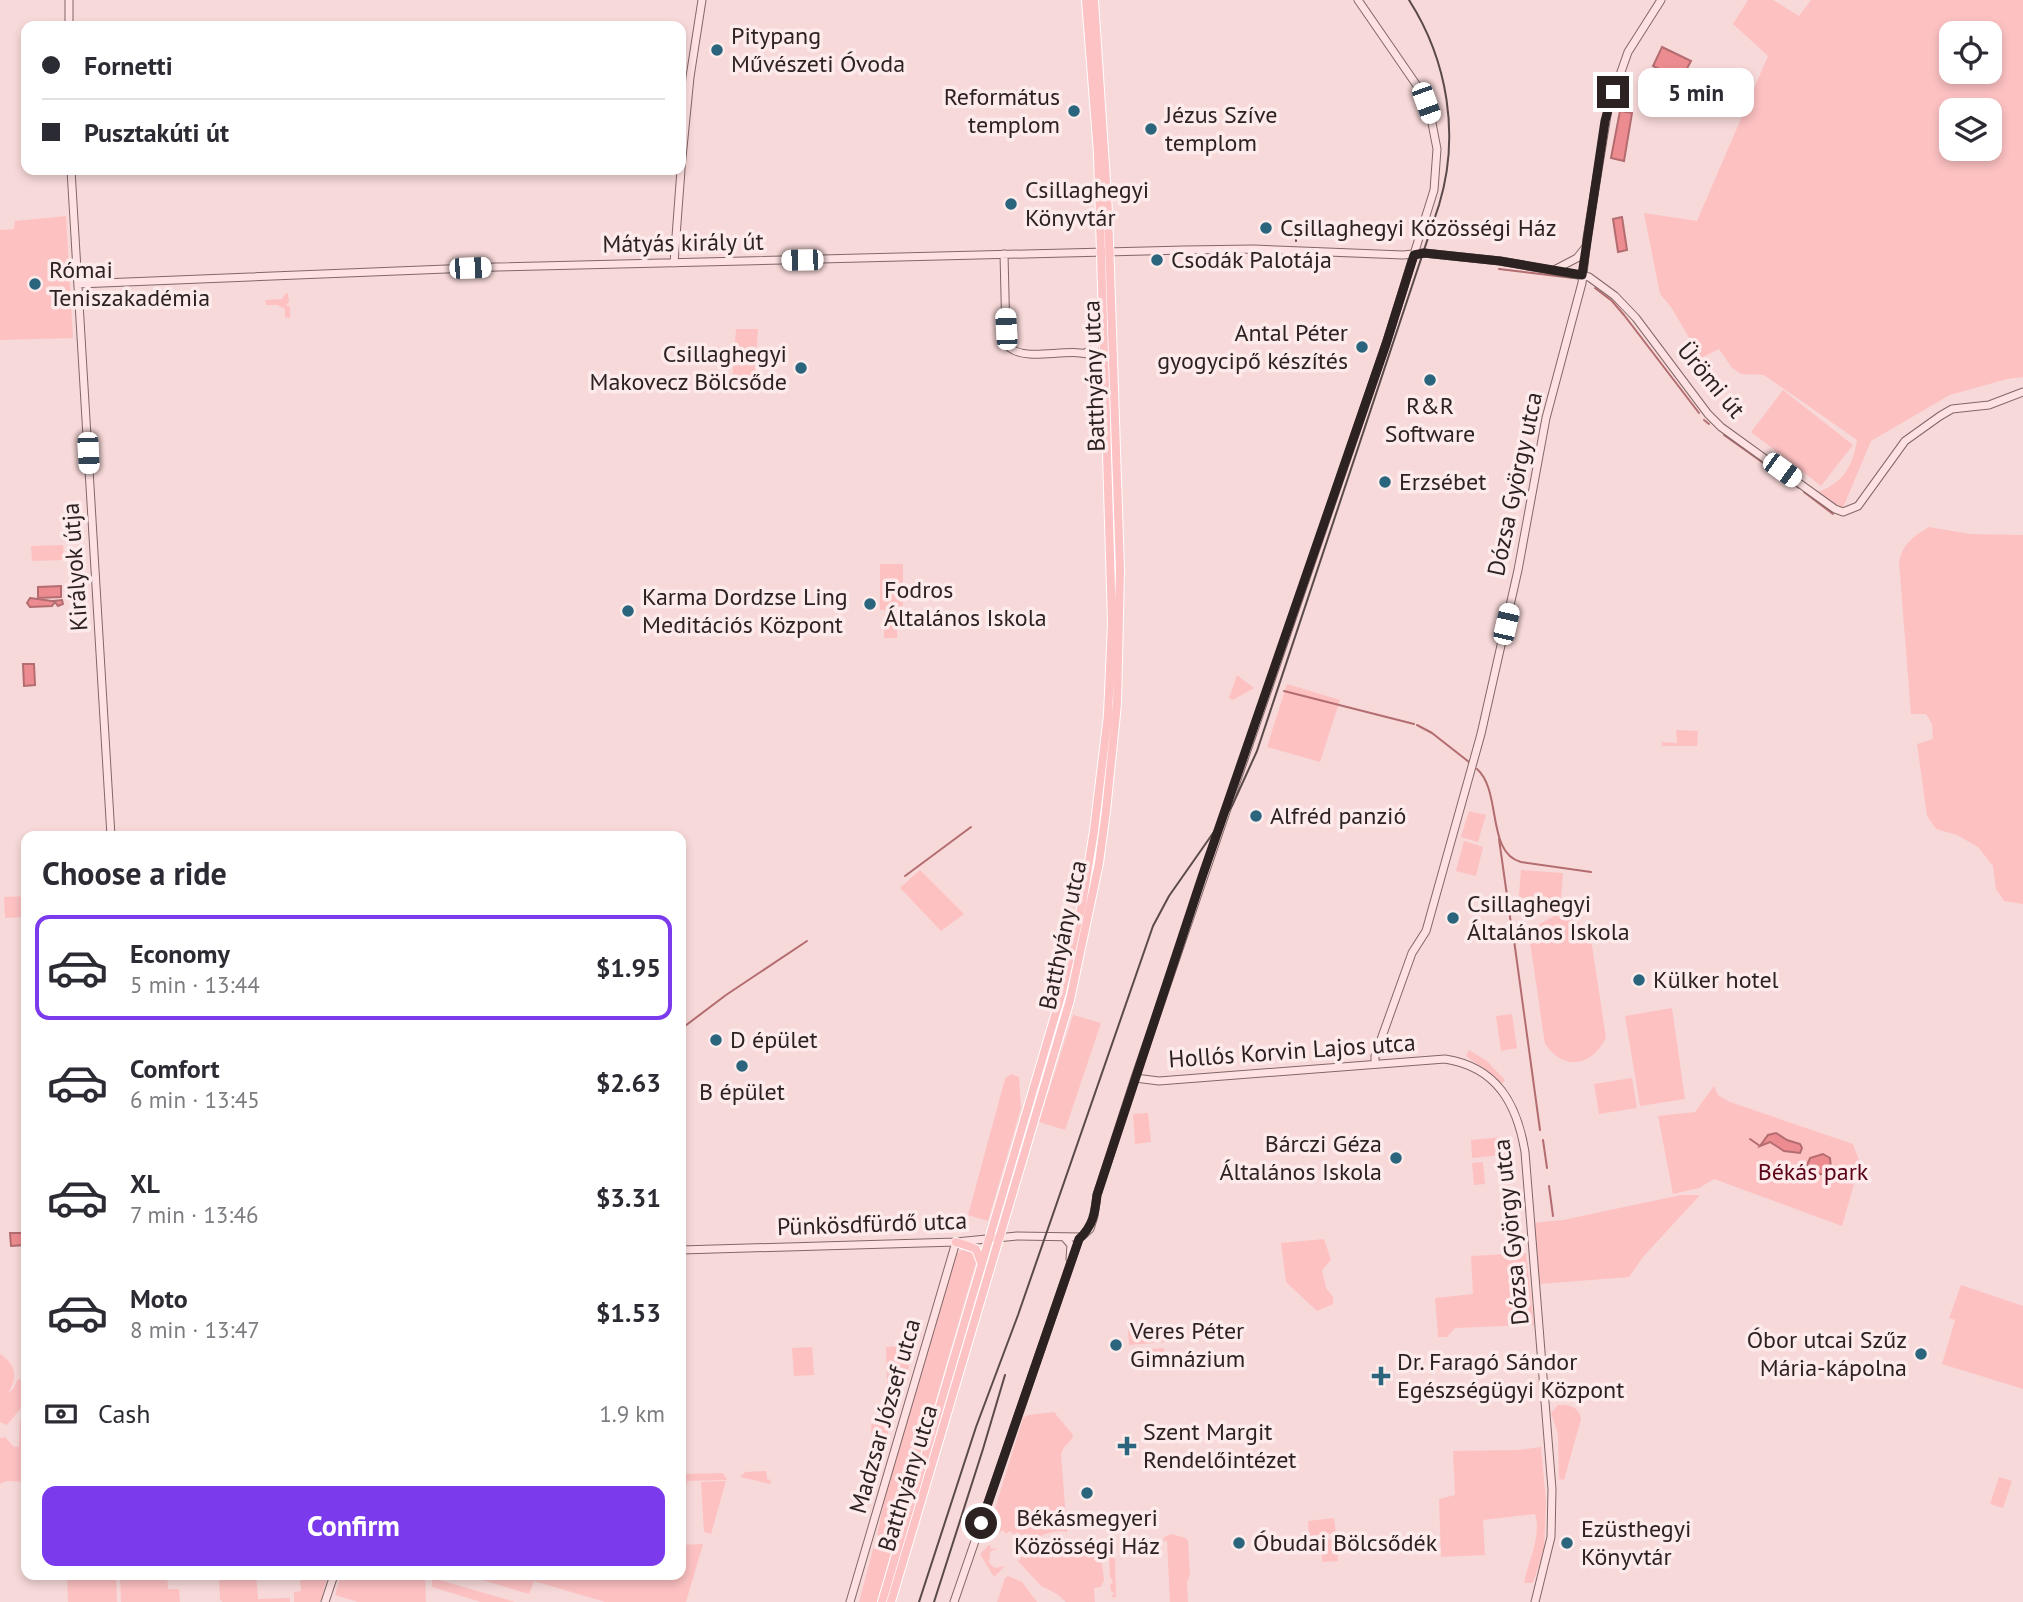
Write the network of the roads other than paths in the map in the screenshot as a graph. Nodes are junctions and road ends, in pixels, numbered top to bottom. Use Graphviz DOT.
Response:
graph roads {
  1 [pos="69,0"];
  2 [pos="702,0"];
  3 [pos="1086,0"];
  4 [pos="1094,0"];
  5 [pos="1358,0"];
  6 [pos="1661,0"];
  7 [pos="69,21"];
  8 [pos="686,118"];
  9 [pos="71,175"];
  10 [pos="681,175"];
  11 [pos="1586,247"];
  12 [pos="1105,252"];
  13 [pos="1004,254"];
  14 [pos="1414,255"];
  15 [pos="674,263"];
  16 [pos="1555,270"];
  17 [pos="1582,275"];
  18 [pos="78,285"];
  19 [pos="1103,320"];
  20 [pos="1084,353"];
  21 [pos="1105,376"];
  22 [pos="2023,392"];
  23 [pos="111,831"];
  24 [pos="1452,1060"];
  25 [pos="1376,1064"];
  26 [pos="1135,1078"];
  27 [pos="999,1237"];
  28 [pos="1081,1237"];
  29 [pos="989,1238"];
  30 [pos="1065,1238"];
  31 [pos="956,1242"];
  32 [pos="686,1250"];
  33 [pos="982,1264"];
  34 [pos="1066,1276"];
  35 [pos="332,1580"];
  36 [pos="325,1602"];
  37 [pos="850,1602"];
  38 [pos="882,1602"];
  39 [pos="891,1602"];
  40 [pos="954,1602"];
  41 [pos="1535,1602"];
  1 -- 7 [label="street"];
  2 -- 8 [label="street"];
  3 -- 12 [label="main road"];
  4 -- 12 [label="main road"];
  5 -- 14 [label="street"];
  6 -- 11 [label="street, Dózsa György utca"];
  9 -- 18 [label="street, Királyok útja"];
  10 -- 15 [label="street"];
  11 -- 16 [label="street"];
  11 -- 17 [label="street, Dózsa György utca"];
  12 -- 13 [label="street, Mátyás király út"];
  12 -- 14 [label="street, Mátyás király út"];
  12 -- 19 [label="main road, Batthyány utca"];
  12 -- 27 [label="main road, Batthyány utca"];
  13 -- 15 [label="street, Mátyás király út"];
  13 -- 20 [label="street"];
  14 -- 16 [label="street, Ürömi út"];
  14 -- 26 [label="street"];
  15 -- 18 [label="street, Mátyás király út"];
  16 -- 17 [label="street, Ürömi út"];
  17 -- 22 [label="street, Ürömi út"];
  17 -- 25 [label="street, Dózsa György utca"];
  18 -- 23 [label="street, Királyok útja"];
  19 -- 20 [label="street"];
  19 -- 21 [label="main road, Batthyány utca"];
  20 -- 21 [label="street"];
  21 -- 29 [label="main road, Batthyány utca"];
  24 -- 25 [label="street, Hollós Korvin Lajos utca"];
  24 -- 41 [label="street, Dózsa György utca"];
  25 -- 26 [label="street, Hollós Korvin Lajos utca"];
  26 -- 28 [label="street"];
  27 -- 29 [label="street, Pünkösdfürdő utca"];
  27 -- 30 [label="street, Pünkösdfürdő utca"];
  27 -- 39 [label="main road, Batthyány utca"];
  28 -- 30 [label="street, Pünkösdfürdő utca"];
  28 -- 34 [label="street"];
  29 -- 31 [label="street, Pünkösdfürdő utca"];
  29 -- 33 [label="main road, Batthyány utca"];
  30 -- 34 [label="street"];
  31 -- 32 [label="street, Pünkösdfürdő utca"];
  31 -- 33 [label="main road"];
  31 -- 37 [label="street, Madzsar József utca"];
  33 -- 38 [label="main road, Batthyány utca"];
  34 -- 40 [label="street"];
  35 -- 36 [label="street"];
}
